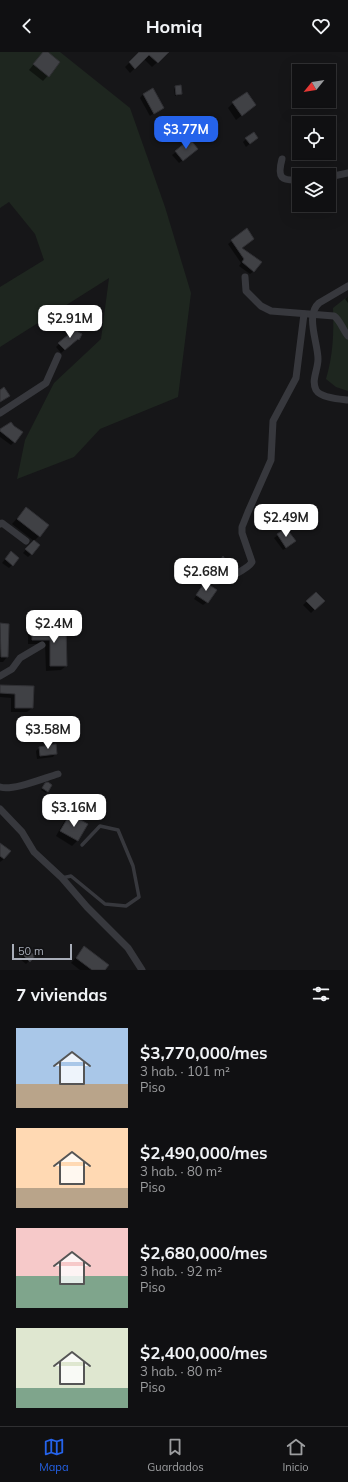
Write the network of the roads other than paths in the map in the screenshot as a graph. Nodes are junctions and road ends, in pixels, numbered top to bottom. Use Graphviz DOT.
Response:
graph roads {
  1 [pos="282,159"];
  2 [pos="348,173"];
  3 [pos="336,176"];
  4 [pos="292,181"];
  5 [pos="245,277"];
  6 [pos="348,286"];
  7 [pos="304,314"];
  8 [pos="312,315"];
  9 [pos="348,336"];
  10 [pos="58,356"];
  11 [pos="348,400"];
  12 [pos="0,413"];
  13 [pos="0,524"];
  14 [pos="26,541"];
  15 [pos="207,573"];
  16 [pos="42,645"];
  17 [pos="0,676"];
  18 [pos="58,774"];
  19 [pos="0,787"];
  20 [pos="0,809"];
  21 [pos="82,846"];
  22 [pos="62,878"];
  23 [pos="142,970"];
  1 -- 4 [label="street"];
  2 -- 3 [label="street"];
  5 -- 7 [label="street"];
  6 -- 8 [label="street"];
  7 -- 8 [label="street"];
  7 -- 15 [label="street"];
  8 -- 9 [label="street"];
  8 -- 11 [label="street"];
  10 -- 12 [label="street"];
  13 -- 14 [label="street"];
  16 -- 17 [label="street"];
  18 -- 19 [label="street"];
  20 -- 22 [label="street"];
  21 -- 22 [label="lane"];
  22 -- 23 [label="street"];
}
